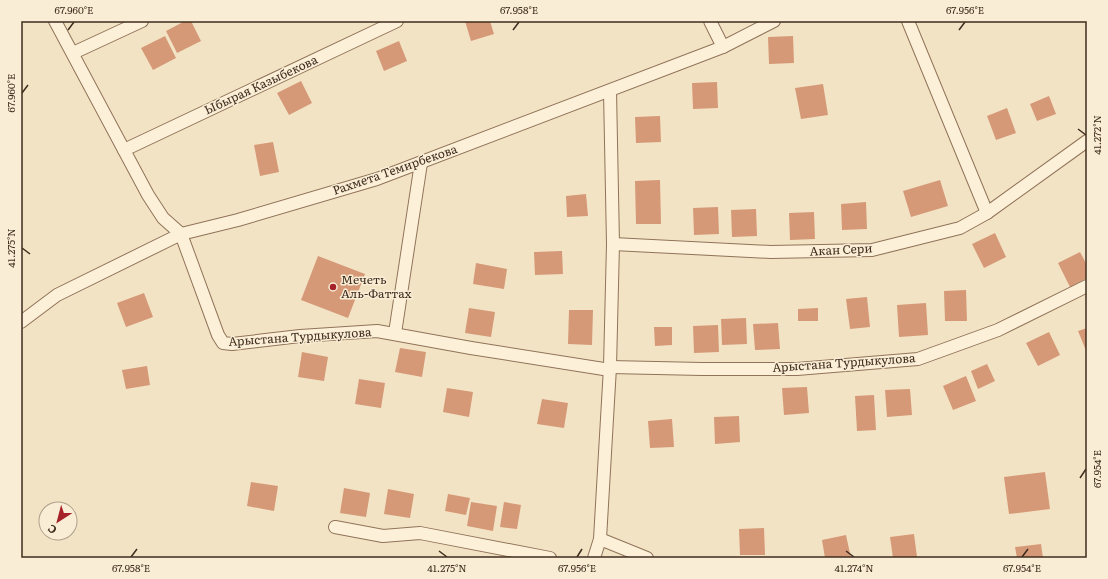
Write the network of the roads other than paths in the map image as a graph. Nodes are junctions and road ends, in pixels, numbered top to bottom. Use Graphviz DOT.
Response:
graph roads {
  1 [pos="55,21"];
  2 [pos="142,21"];
  3 [pos="397,21"];
  4 [pos="710,21"];
  5 [pos="774,21"];
  6 [pos="908,21"];
  7 [pos="723,47"];
  8 [pos="73,53"];
  9 [pos="610,91"];
  10 [pos="1087,141"];
  11 [pos="124,150"];
  12 [pos="421,163"];
  13 [pos="987,213"];
  14 [pos="181,234"];
  15 [pos="613,244"];
  16 [pos="1087,286"];
  17 [pos="21,322"];
  18 [pos="395,333"];
  19 [pos="610,368"];
  20 [pos="335,527"];
  21 [pos="600,539"];
  22 [pos="550,558"];
  23 [pos="594,558"];
  24 [pos="647,558"];
  1 -- 8 [label="street"];
  2 -- 8 [label="street"];
  3 -- 11 [label="street, Ыбырая Казыбекова"];
  4 -- 7 [label="street"];
  5 -- 7 [label="street, Рахмета Темирбекова"];
  6 -- 13 [label="street"];
  7 -- 9 [label="street, Рахмета Темирбекова"];
  8 -- 11 [label="street"];
  9 -- 12 [label="street, Рахмета Темирбекова"];
  9 -- 15 [label="street"];
  10 -- 13 [label="street, Акан Сери"];
  11 -- 14 [label="street"];
  12 -- 14 [label="street, Рахмета Темирбекова"];
  12 -- 18 [label="street"];
  13 -- 15 [label="street, Акан Сери"];
  14 -- 17 [label="street, Рахмета Темирбекова"];
  14 -- 18 [label="street, Арыстана Турдыкулова"];
  15 -- 19 [label="street"];
  16 -- 19 [label="street, Арыстана Турдыкулова"];
  18 -- 19 [label="street, Арыстана Турдыкулова"];
  19 -- 21 [label="street"];
  20 -- 22 [label="street"];
  21 -- 23 [label="street"];
  21 -- 24 [label="street"];
}
